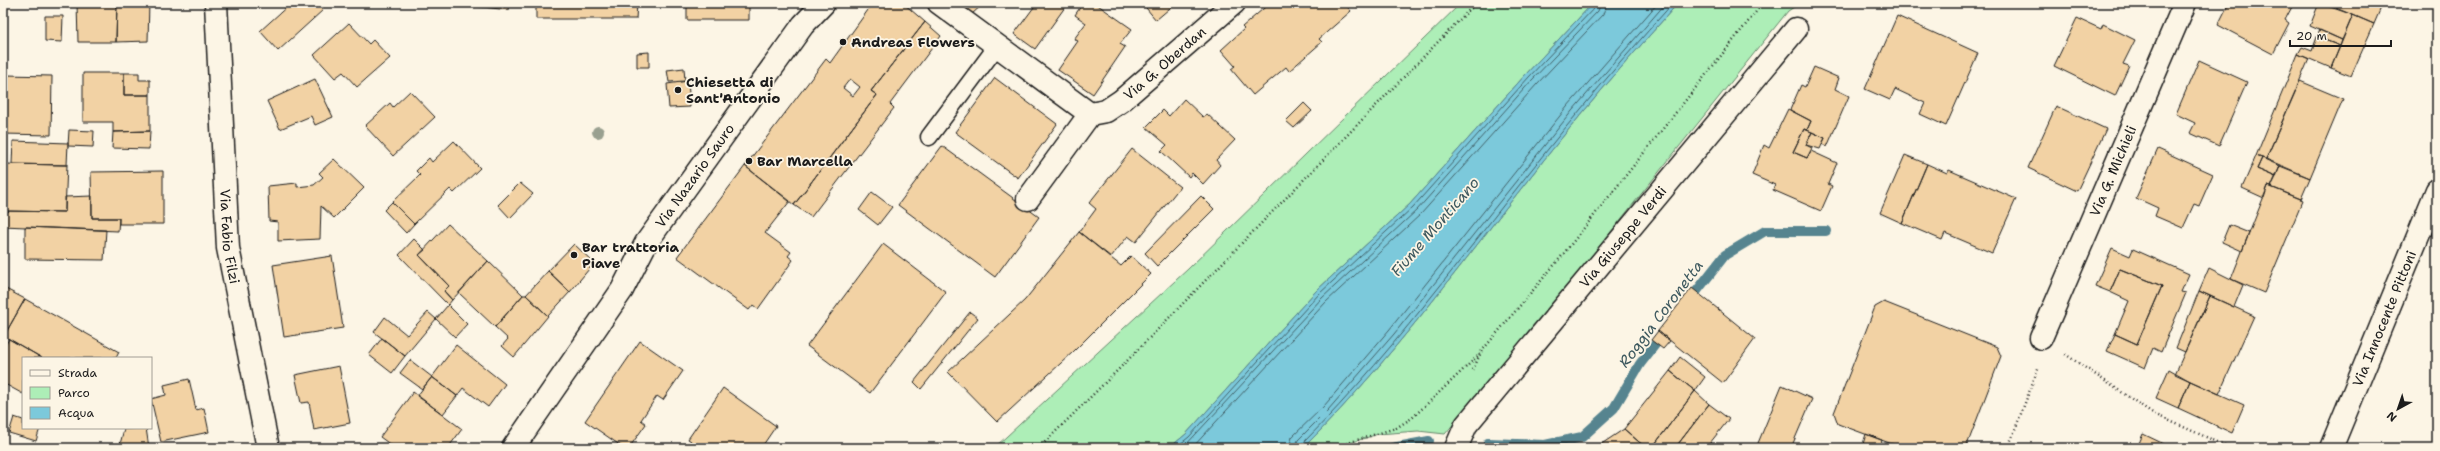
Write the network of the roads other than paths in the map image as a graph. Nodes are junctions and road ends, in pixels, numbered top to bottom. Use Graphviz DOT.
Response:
graph roads {
  1 [pos="813,3"];
  2 [pos="824,3"];
  3 [pos="939,3"];
  4 [pos="1234,3"];
  5 [pos="2185,3"];
  6 [pos="218,9"];
  7 [pos="803,25"];
  8 [pos="1796,29"];
  9 [pos="997,46"];
  10 [pos="1090,114"];
  11 [pos="929,137"];
  12 [pos="2437,190"];
  13 [pos="1028,199"];
  14 [pos="2045,341"];
  15 [pos="268,448"];
  16 [pos="513,448"];
  17 [pos="1456,448"];
  18 [pos="2331,448"];
  1 -- 7 [label="street, Via Nazario Sauro"];
  2 -- 7 [label="street, Via Nazario Sauro"];
  3 -- 9 [label="street"];
  4 -- 10 [label="street, Via G. Oberdan"];
  5 -- 14 [label="street, Via G. Michieli"];
  6 -- 15 [label="street, Via Fabio Filzi"];
  7 -- 16 [label="street, Via Nazario Sauro"];
  8 -- 17 [label="street, Via Giuseppe Verdi"];
  9 -- 10 [label="street"];
  9 -- 11 [label="lane"];
  10 -- 13 [label="street"];
  12 -- 18 [label="street, Via Innocente Pittoni"];
}
